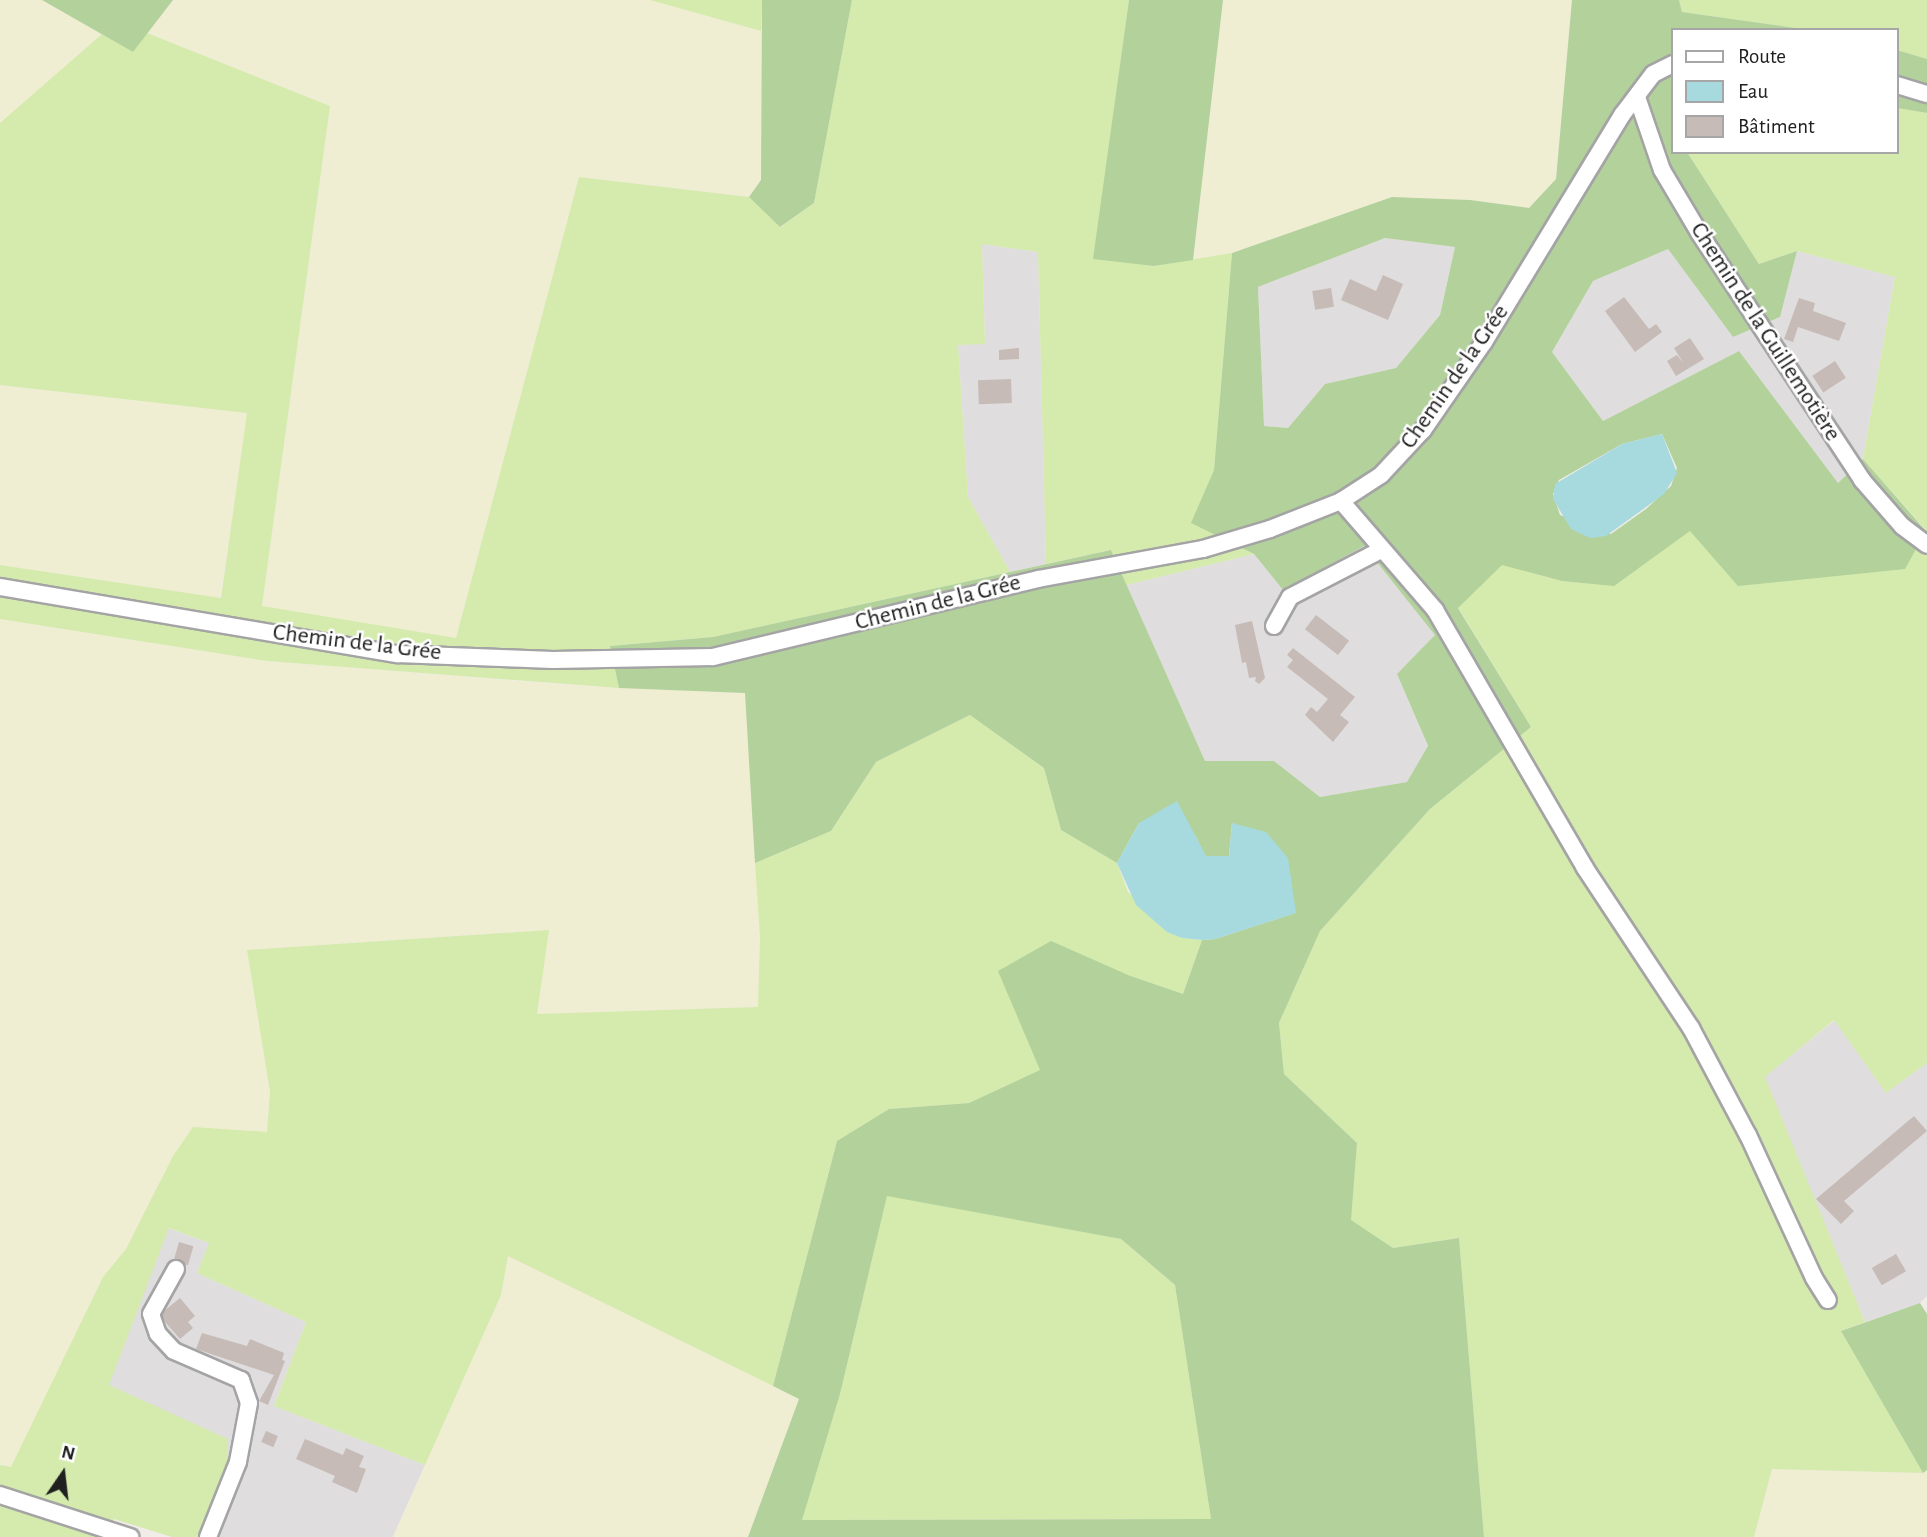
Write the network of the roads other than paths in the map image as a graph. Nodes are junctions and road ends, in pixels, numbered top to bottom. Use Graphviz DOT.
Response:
graph roads {
  1 [pos="1672,64"];
  2 [pos="1899,86"];
  3 [pos="1927,94"];
  4 [pos="1637,97"];
  5 [pos="1341,501"];
  6 [pos="1927,545"];
  7 [pos="1381,550"];
  8 [pos="0,587"];
  9 [pos="1274,626"];
  10 [pos="176,1269"];
  11 [pos="1828,1300"];
  12 [pos="0,1495"];
  13 [pos="125,1536"];
  14 [pos="208,1537"];
  1 -- 4 [label="street, Chemin de la Grée"];
  2 -- 3 [label="street"];
  4 -- 5 [label="street, Chemin de la Grée"];
  4 -- 6 [label="street, Chemin de la Guillemotière"];
  5 -- 7 [label="street"];
  5 -- 8 [label="street, Chemin de la Grée"];
  7 -- 9 [label="street"];
  7 -- 11 [label="street"];
  10 -- 14 [label="street"];
  12 -- 13 [label="street"];
}
